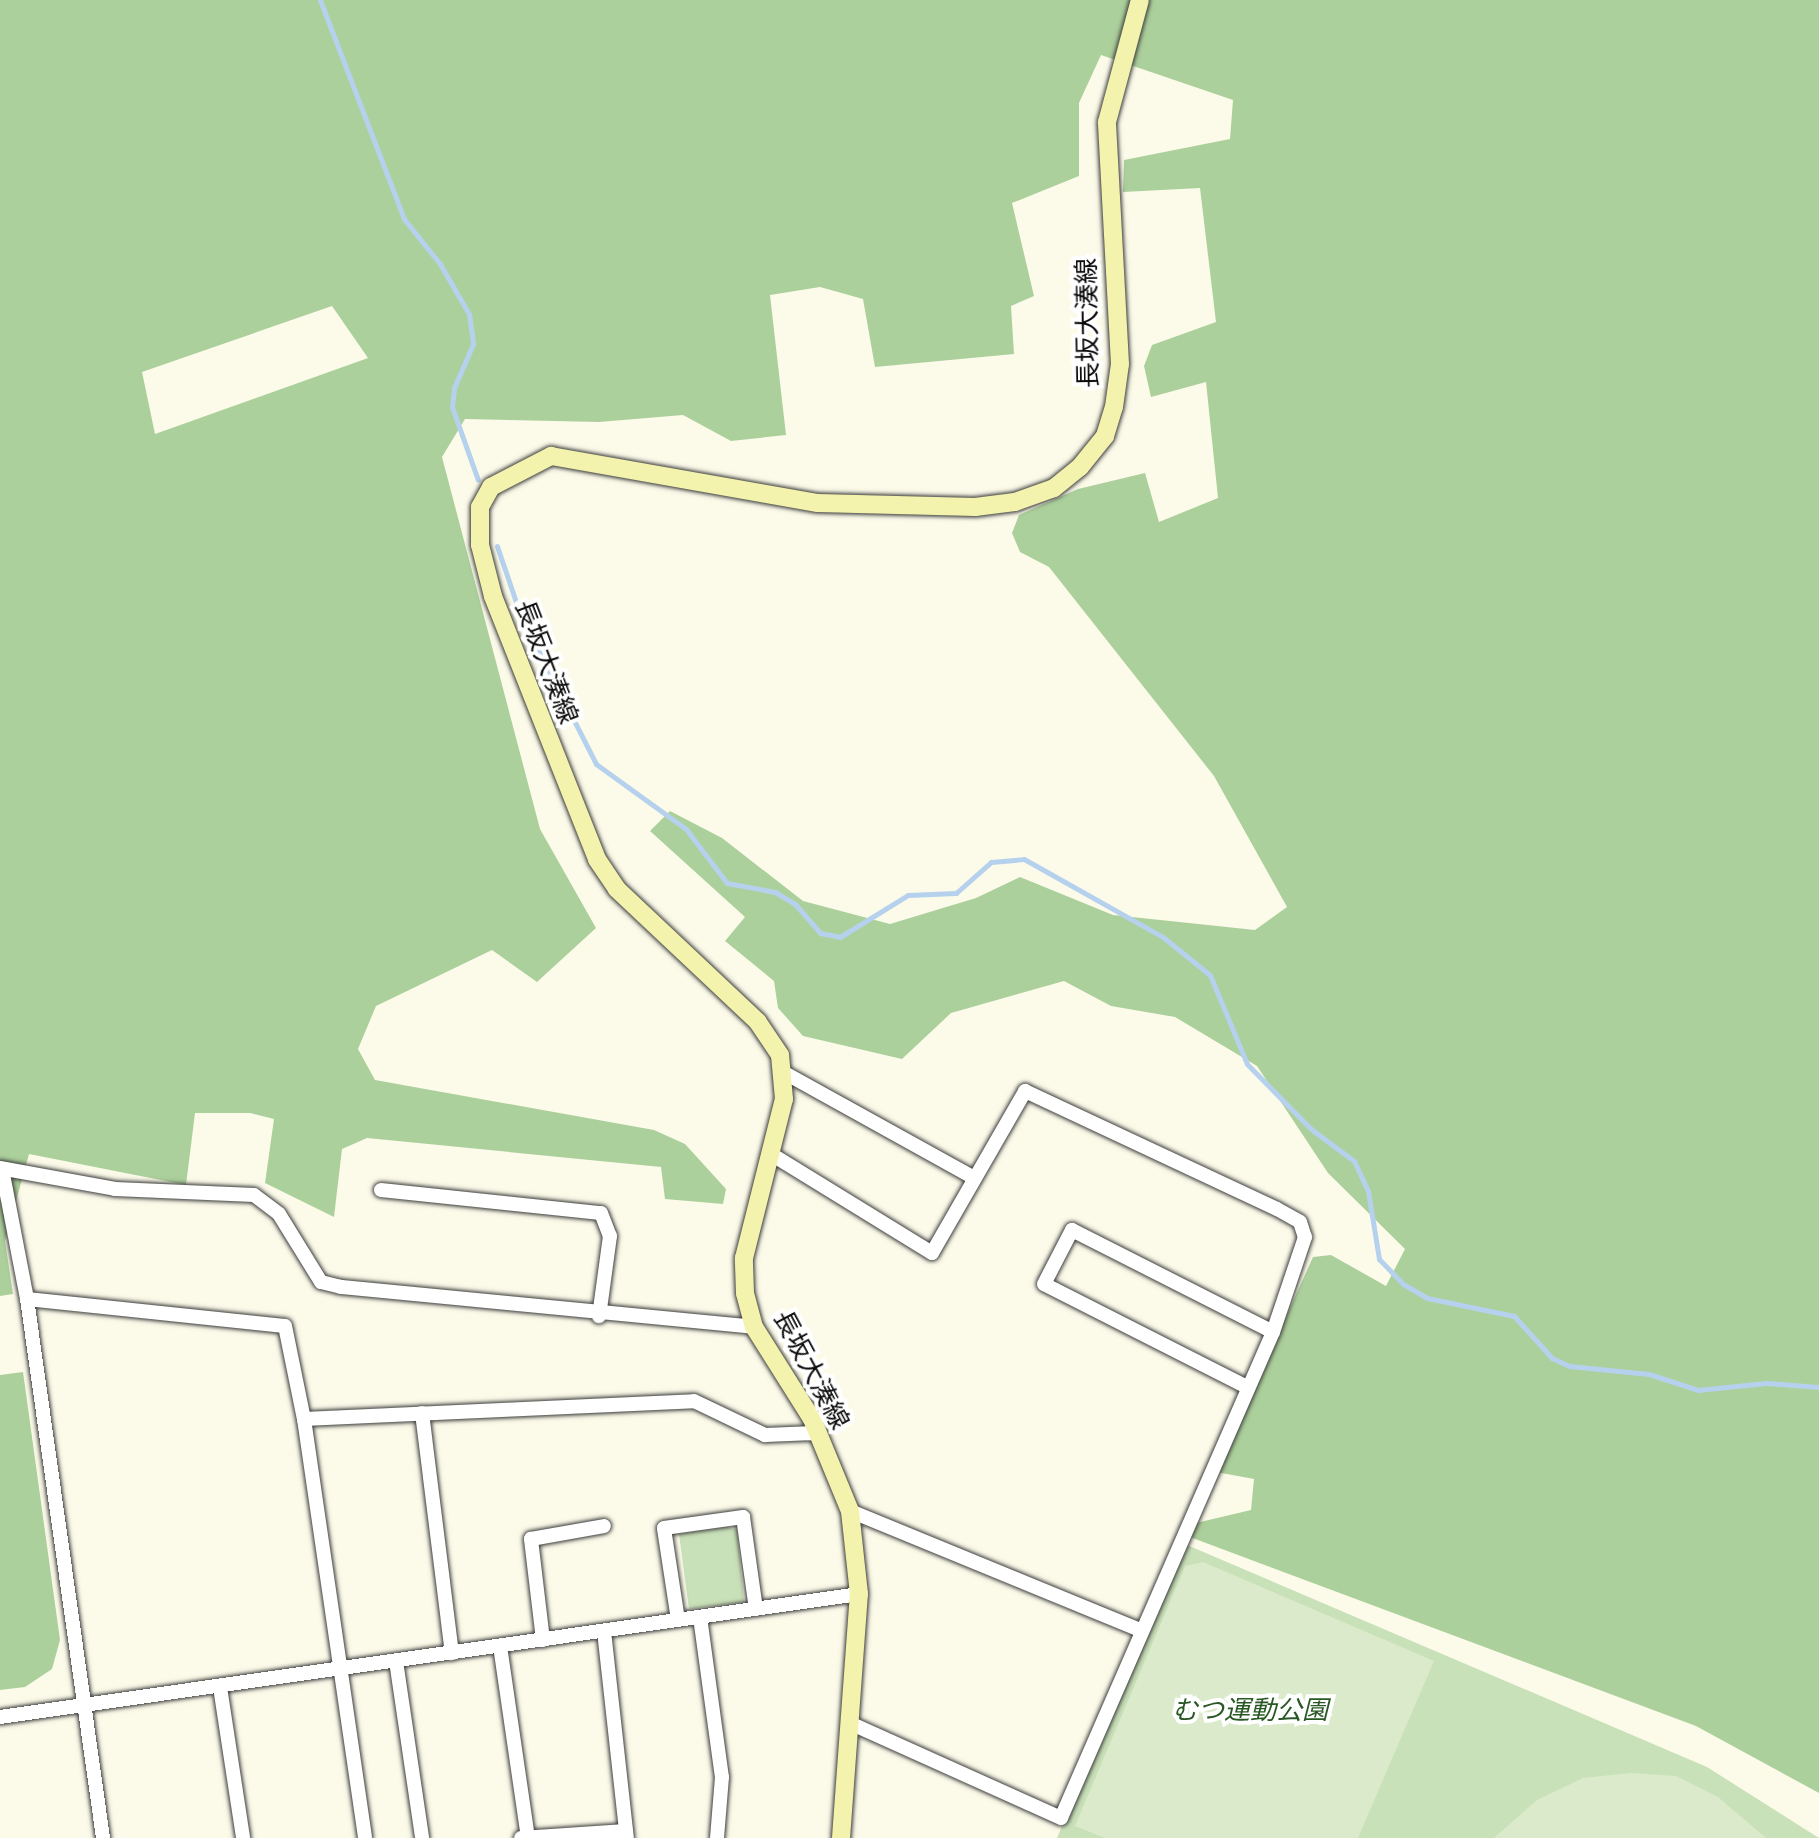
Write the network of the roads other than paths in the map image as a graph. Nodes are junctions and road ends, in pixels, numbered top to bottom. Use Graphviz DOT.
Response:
graph roads {
  1 [pos="1140,0"];
  2 [pos="783,1072"];
  3 [pos="771,1154"];
  4 [pos="1,1168"];
  5 [pos="974,1178"];
  6 [pos="381,1190"];
  7 [pos="27,1299"];
  8 [pos="599,1316"];
  9 [pos="754,1327"];
  10 [pos="1273,1332"];
  11 [pos="1245,1386"];
  12 [pos="422,1413"];
  13 [pos="304,1419"];
  14 [pos="817,1433"];
  15 [pos="850,1511"];
  16 [pos="604,1526"];
  17 [pos="859,1594"];
  18 [pos="756,1609"];
  19 [pos="700,1617"];
  20 [pos="678,1620"];
  21 [pos="1140,1630"];
  22 [pos="604,1631"];
  23 [pos="543,1640"];
  24 [pos="500,1646"];
  25 [pos="452,1653"];
  26 [pos="396,1661"];
  27 [pos="338,1670"];
  28 [pos="220,1687"];
  29 [pos="87,1706"];
  30 [pos="0,1717"];
  31 [pos="850,1723"];
  32 [pos="626,1835"];
  33 [pos="103,1838"];
  34 [pos="243,1838"];
  35 [pos="365,1838"];
  36 [pos="422,1838"];
  37 [pos="520,1838"];
  38 [pos="528,1838"];
  39 [pos="717,1838"];
  40 [pos="841,1838"];
  1 -- 2 [label="main road, 長坂大湊線"];
  2 -- 3 [label="main road, 長坂大湊線"];
  2 -- 5 [label="street"];
  3 -- 5 [label="street"];
  3 -- 9 [label="main road, 長坂大湊線"];
  4 -- 7 [label="street"];
  4 -- 8 [label="street"];
  5 -- 10 [label="street"];
  6 -- 8 [label="street"];
  7 -- 13 [label="street"];
  7 -- 29 [label="street"];
  8 -- 9 [label="street"];
  9 -- 14 [label="main road, 長坂大湊線"];
  10 -- 11 [label="street"];
  10 -- 11 [label="street"];
  11 -- 21 [label="street"];
  12 -- 13 [label="street"];
  12 -- 14 [label="street"];
  12 -- 25 [label="street"];
  13 -- 27 [label="street"];
  14 -- 15 [label="main road, 長坂大湊線"];
  15 -- 17 [label="main road, 長坂大湊線"];
  15 -- 21 [label="street"];
  16 -- 23 [label="street"];
  17 -- 18 [label="street"];
  17 -- 31 [label="main road, 長坂大湊線"];
  18 -- 19 [label="street"];
  18 -- 20 [label="street"];
  19 -- 20 [label="street"];
  19 -- 39 [label="street"];
  20 -- 22 [label="street"];
  21 -- 31 [label="street"];
  22 -- 23 [label="street"];
  22 -- 32 [label="street"];
  23 -- 24 [label="street"];
  24 -- 25 [label="street"];
  24 -- 38 [label="street"];
  25 -- 26 [label="street"];
  26 -- 27 [label="street"];
  26 -- 36 [label="street"];
  27 -- 28 [label="street"];
  27 -- 35 [label="street"];
  28 -- 29 [label="street"];
  28 -- 34 [label="street"];
  29 -- 30 [label="street"];
  29 -- 33 [label="street"];
  31 -- 40 [label="main road, 長坂大湊線"];
  32 -- 38 [label="street"];
  37 -- 38 [label="street"];
}
